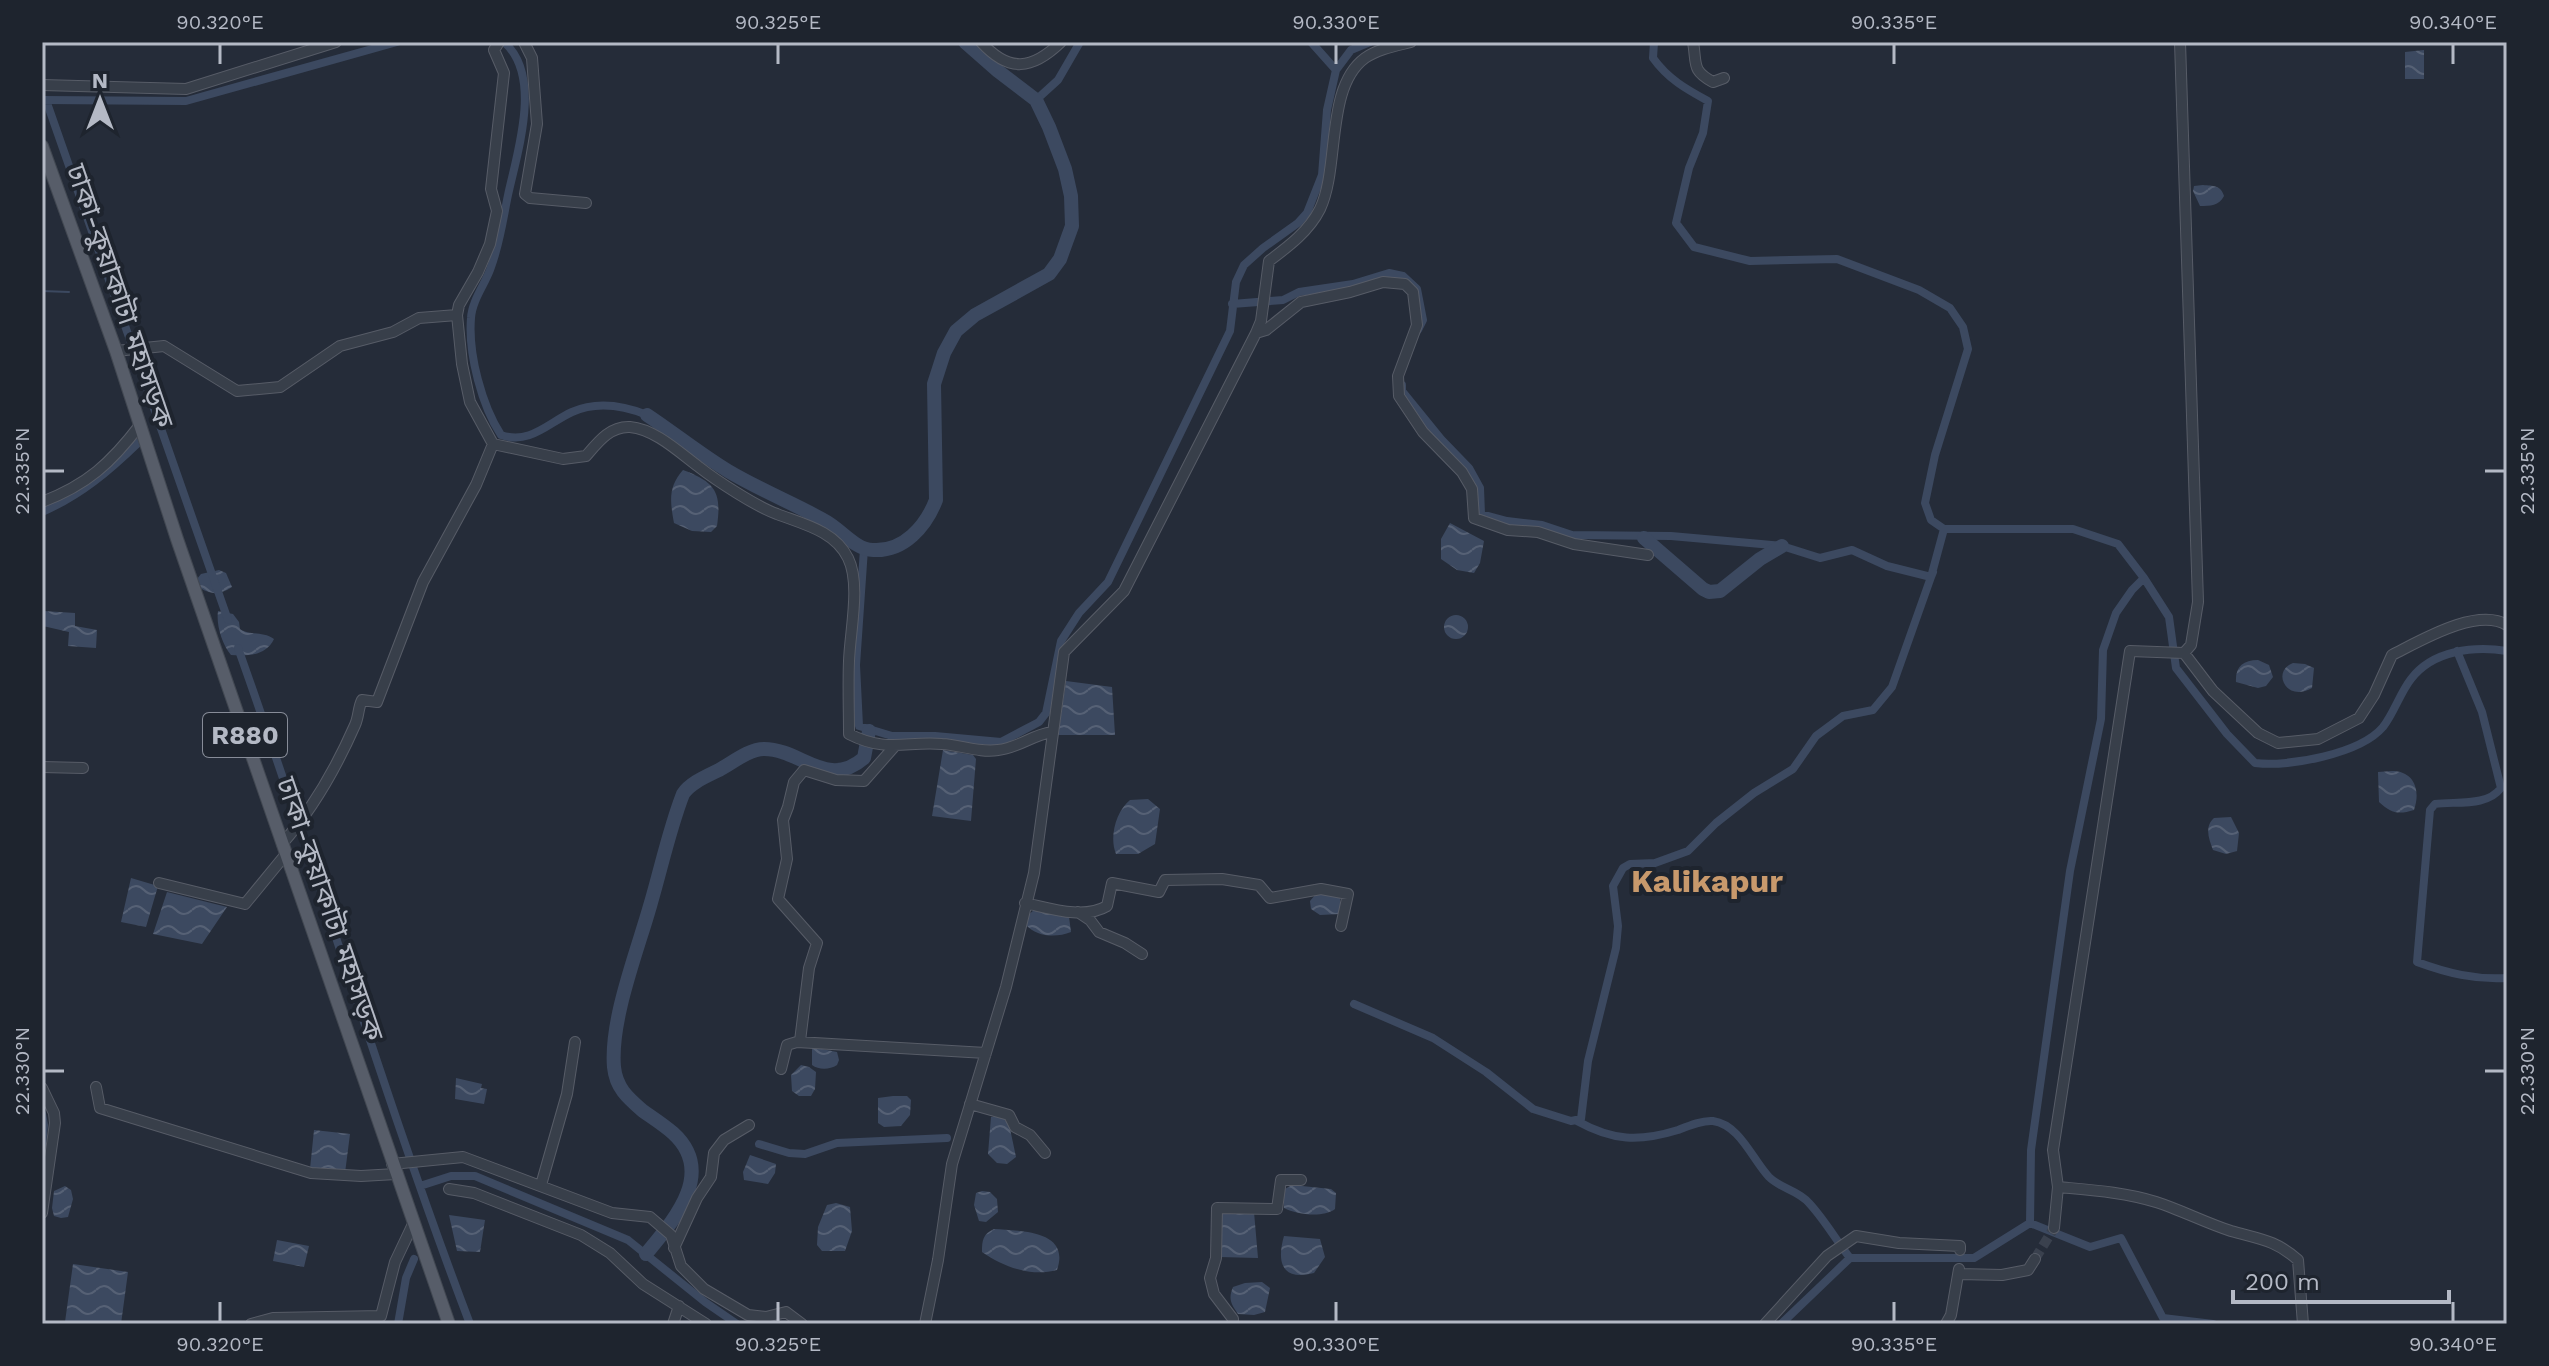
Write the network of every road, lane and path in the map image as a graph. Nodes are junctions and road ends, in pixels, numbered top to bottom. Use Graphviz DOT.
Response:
graph roads {
  1 [pos="336,42"];
  2 [pos="524,42"];
  3 [pos="981,42"];
  4 [pos="1061,42"];
  5 [pos="1411,42"];
  6 [pos="1693,42"];
  7 [pos="2180,42"];
  8 [pos="497,46"];
  9 [pos="1724,78"];
  10 [pos="42,85"];
  11 [pos="42,146"];
  12 [pos="47,171"];
  13 [pos="586,203"];
  14 [pos="457,315"];
  15 [pos="1256,333"];
  16 [pos="116,351"];
  17 [pos="140,425"];
  18 [pos="493,444"];
  19 [pos="42,502"];
  20 [pos="1648,555"];
  21 [pos="2507,625"];
  22 [pos="2184,653"];
  23 [pos="1052,732"];
  24 [pos="894,747"];
  25 [pos="42,767"];
  26 [pos="83,768"];
  27 [pos="284,849"];
  28 [pos="159,883"];
  29 [pos="1025,903"];
  30 [pos="1078,912"];
  31 [pos="1341,926"];
  32 [pos="1142,954"];
  33 [pos="575,1042"];
  34 [pos="797,1042"];
  35 [pos="986,1053"];
  36 [pos="781,1069"];
  37 [pos="96,1087"];
  38 [pos="42,1088"];
  39 [pos="970,1104"];
  40 [pos="749,1125"];
  41 [pos="1045,1153"];
  42 [pos="394,1169"];
  43 [pos="1301,1180"];
  44 [pos="541,1185"];
  45 [pos="2058,1187"];
  46 [pos="449,1189"];
  47 [pos="42,1213"];
  48 [pos="413,1224"];
  49 [pos="2054,1228"];
  50 [pos="674,1248"];
  51 [pos="1960,1250"];
  52 [pos="2035,1259"];
  53 [pos="679,1306"];
  54 [pos="251,1324"];
  55 [pos="449,1324"];
  56 [pos="673,1324"];
  57 [pos="706,1324"];
  58 [pos="802,1324"];
  59 [pos="925,1324"];
  60 [pos="1232,1324"];
  61 [pos="1765,1324"];
  62 [pos="1946,1324"];
  63 [pos="2303,1324"];
  1 -- 10 [label="street"];
  2 -- 13 [label="street"];
  3 -- 4 [label="street"];
  5 -- 15 [label="street"];
  6 -- 9 [label="street"];
  7 -- 22 [label="street"];
  8 -- 14 [label="street"];
  11 -- 12 [label="main road, ঢাকা-কুয়াকাটা মহাসড়ক / R880"];
  12 -- 16 [label="main road, ঢাকা-কুয়াকাটা মহাসড়ক / R880"];
  14 -- 16 [label="street"];
  14 -- 18 [label="street"];
  15 -- 20 [label="street"];
  15 -- 23 [label="street"];
  16 -- 17 [label="main road, ঢাকা-কুয়াকাটা মহাসড়ক / R880"];
  17 -- 19 [label="street"];
  17 -- 27 [label="main road, ঢাকা-কুয়াকাটা মহাসড়ক / R880"];
  18 -- 24 [label="street"];
  18 -- 27 [label="street"];
  21 -- 22 [label="street"];
  22 -- 45 [label="street"];
  23 -- 24 [label="street"];
  23 -- 29 [label="street"];
  24 -- 34 [label="street"];
  25 -- 26 [label="street"];
  27 -- 28 [label="street"];
  27 -- 42 [label="main road, ঢাকা-কুয়াকাটা মহাসড়ক / R880"];
  29 -- 30 [label="street"];
  29 -- 35 [label="street"];
  30 -- 31 [label="street"];
  30 -- 32 [label="street"];
  33 -- 44 [label="street"];
  34 -- 35 [label="street"];
  34 -- 36 [label="street"];
  35 -- 39 [label="street"];
  37 -- 42 [label="street"];
  38 -- 47 [label="street"];
  39 -- 41 [label="street"];
  39 -- 59 [label="street"];
  40 -- 50 [label="street"];
  42 -- 44 [label="street"];
  42 -- 48 [label="main road, ঢাকা-কুয়াকাটা মহাসড়ক / R880"];
  43 -- 60 [label="street"];
  44 -- 50 [label="street"];
  45 -- 49 [label="street"];
  45 -- 63 [label="street"];
  46 -- 53 [label="street"];
  48 -- 54 [label="street"];
  48 -- 55 [label="main road, ঢাকা-কুয়াকাটা মহাসড়ক / R880"];
  50 -- 58 [label="street"];
  51 -- 61 [label="street"];
  52 -- 62 [label="street"];
  53 -- 56 [label="street"];
  53 -- 57 [label="street"];
}
